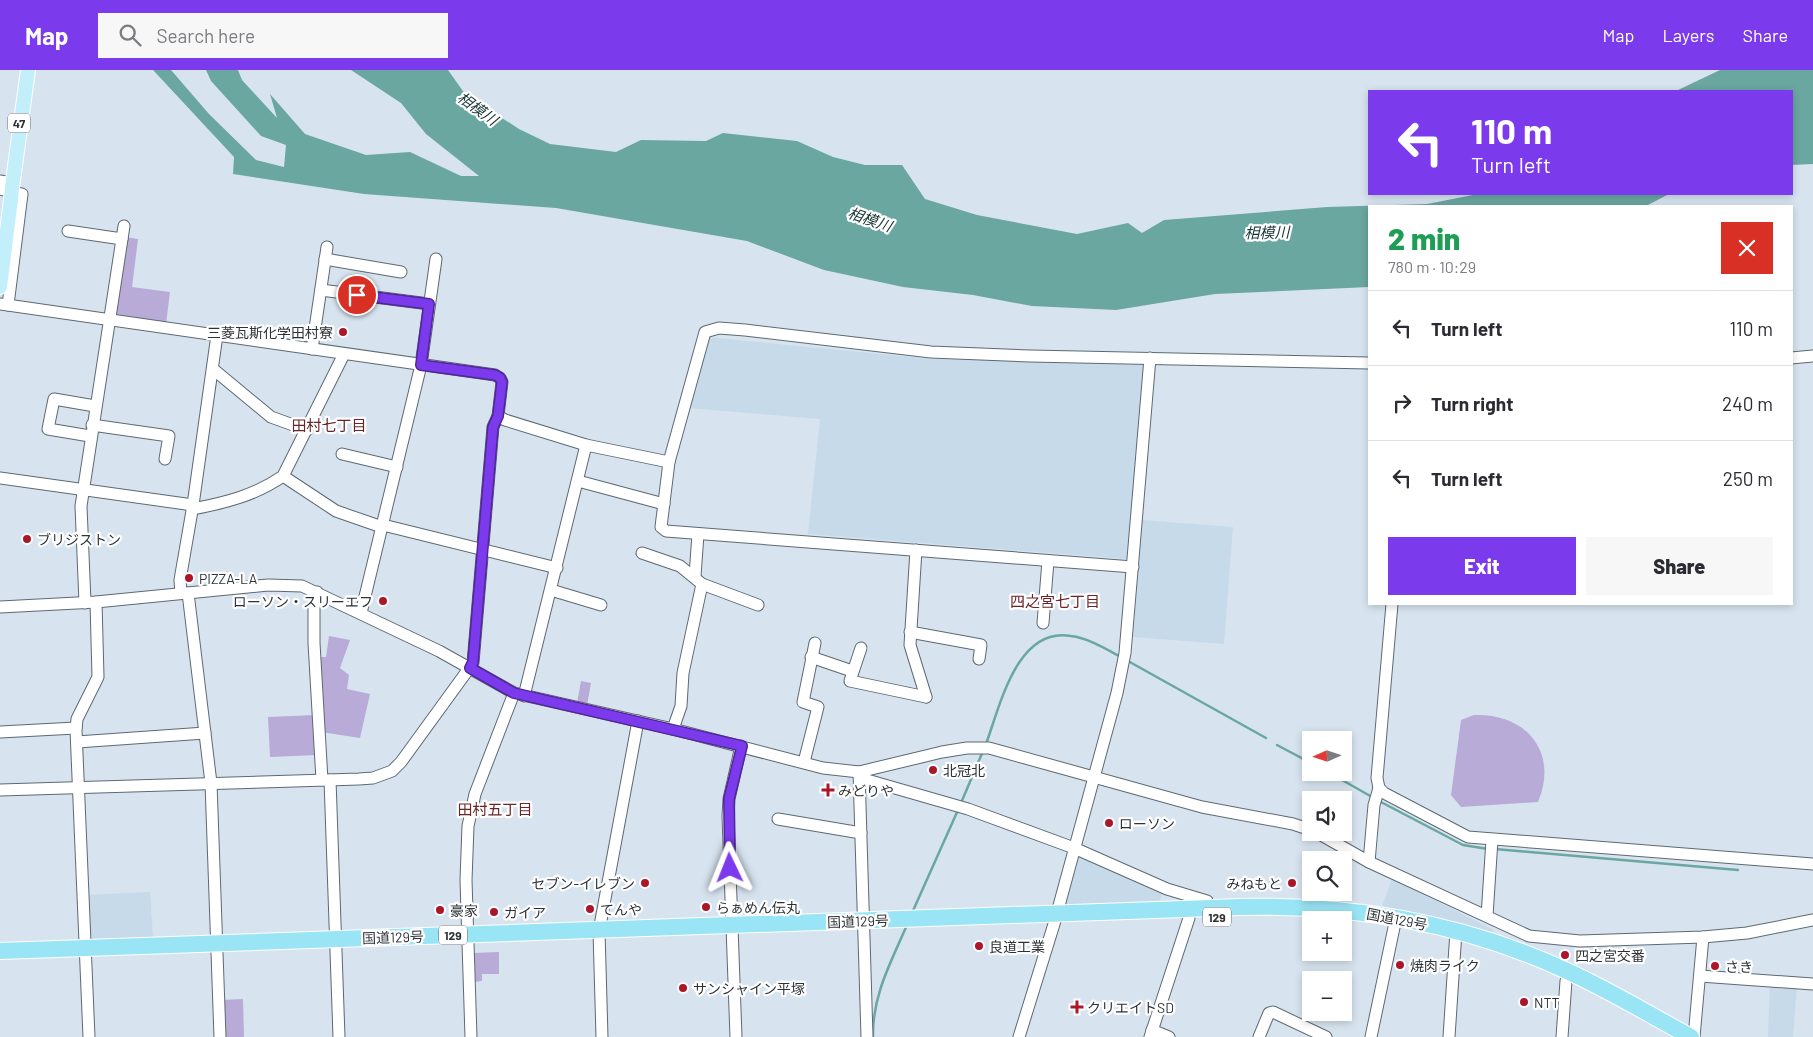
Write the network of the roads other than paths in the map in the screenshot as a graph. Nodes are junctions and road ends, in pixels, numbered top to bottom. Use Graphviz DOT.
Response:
graph roads {
  1 [pos="28,70"];
  2 [pos="6,188"];
  3 [pos="124,226"];
  4 [pos="68,230"];
  5 [pos="122,239"];
  6 [pos="327,247"];
  7 [pos="325,259"];
  8 [pos="436,259"];
  9 [pos="401,272"];
  10 [pos="0,287"];
  11 [pos="321,290"];
  12 [pos="4,304"];
  13 [pos="429,304"];
  14 [pos="110,320"];
  15 [pos="217,335"];
  16 [pos="312,349"];
  17 [pos="344,354"];
  18 [pos="1813,356"];
  19 [pos="1150,358"];
  20 [pos="1793,358"];
  21 [pos="1368,363"];
  22 [pos="421,365"];
  23 [pos="213,369"];
  24 [pos="95,406"];
  25 [pos="498,416"];
  26 [pos="307,430"];
  27 [pos="91,431"];
  28 [pos="586,445"];
  29 [pos="342,454"];
  30 [pos="166,459"];
  31 [pos="669,462"];
  32 [pos="397,467"];
  33 [pos="283,476"];
  34 [pos="0,478"];
  35 [pos="578,481"];
  36 [pos="84,491"];
  37 [pos="664,504"];
  38 [pos="193,507"];
  39 [pos="383,526"];
  40 [pos="698,534"];
  41 [pos="483,549"];
  42 [pos="916,550"];
  43 [pos="642,553"];
  44 [pos="1048,560"];
  45 [pos="557,568"];
  46 [pos="1133,568"];
  47 [pos="698,580"];
  48 [pos="551,590"];
  49 [pos="317,592"];
  50 [pos="185,593"];
  51 [pos="90,602"];
  52 [pos="601,605"];
  53 [pos="758,605"];
  54 [pos="1392,605"];
  55 [pos="0,607"];
  56 [pos="361,613"];
  57 [pos="1043,623"];
  58 [pos="910,632"];
  59 [pos="815,643"];
  60 [pos="861,648"];
  61 [pos="811,657"];
  62 [pos="979,659"];
  63 [pos="470,668"];
  64 [pos="852,671"];
  65 [pos="519,695"];
  66 [pos="638,721"];
  67 [pos="76,728"];
  68 [pos="674,729"];
  69 [pos="0,732"];
  70 [pos="205,733"];
  71 [pos="77,742"];
  72 [pos="742,746"];
  73 [pos="804,762"];
  74 [pos="859,772"];
  75 [pos="1093,775"];
  76 [pos="326,780"];
  77 [pos="211,783"];
  78 [pos="80,787"];
  79 [pos="0,790"];
  80 [pos="1376,796"];
  81 [pos="778,819"];
  82 [pos="1302,827"];
  83 [pos="861,833"];
  84 [pos="1492,840"];
  85 [pos="1332,841"];
  86 [pos="1074,848"];
  87 [pos="1369,862"];
  88 [pos="1813,864"];
  89 [pos="1167,889"];
  90 [pos="1184,907"];
  91 [pos="1161,910"];
  92 [pos="1487,916"];
  93 [pos="1055,918"];
  94 [pos="1813,920"];
  95 [pos="1395,922"];
  96 [pos="863,925"];
  97 [pos="732,930"];
  98 [pos="599,936"];
  99 [pos="1456,936"];
  100 [pos="1529,936"];
  101 [pos="1703,937"];
  102 [pos="468,939"];
  103 [pos="336,944"];
  104 [pos="217,949"];
  105 [pos="0,951"];
  106 [pos="86,954"];
  107 [pos="1521,957"];
  108 [pos="0,962"];
  109 [pos="1700,976"];
  110 [pos="1566,981"];
  111 [pos="1813,984"];
  112 [pos="1151,1033"];
  113 [pos="89,1037"];
  114 [pos="220,1037"];
  115 [pos="339,1037"];
  116 [pos="471,1037"];
  117 [pos="602,1037"];
  118 [pos="736,1037"];
  119 [pos="867,1037"];
  120 [pos="1019,1037"];
  121 [pos="1169,1037"];
  122 [pos="1259,1037"];
  123 [pos="1326,1037"];
  124 [pos="1371,1037"];
  125 [pos="1449,1037"];
  126 [pos="1562,1037"];
  127 [pos="1674,1037"];
  128 [pos="1692,1037"];
  1 -- 2 [label="main road, 47"];
  2 -- 10 [label="main road, 47"];
  2 -- 12 [label="street"];
  3 -- 5 [label="street"];
  4 -- 5 [label="street"];
  5 -- 14 [label="street"];
  6 -- 7 [label="street"];
  7 -- 9 [label="street"];
  7 -- 11 [label="street"];
  8 -- 13 [label="street"];
  11 -- 13 [label="street"];
  11 -- 16 [label="street"];
  12 -- 14 [label="street"];
  13 -- 22 [label="street"];
  14 -- 15 [label="street"];
  14 -- 24 [label="street"];
  15 -- 16 [label="street"];
  15 -- 23 [label="street"];
  16 -- 17 [label="street"];
  17 -- 22 [label="street"];
  17 -- 26 [label="street"];
  18 -- 20 [label="street"];
  19 -- 21 [label="street"];
  19 -- 31 [label="street"];
  19 -- 46 [label="street"];
  22 -- 25 [label="street"];
  22 -- 32 [label="street"];
  23 -- 26 [label="street"];
  23 -- 38 [label="street"];
  24 -- 27 [label="street"];
  24 -- 27 [label="street"];
  25 -- 28 [label="street"];
  25 -- 41 [label="street"];
  26 -- 33 [label="street"];
  27 -- 30 [label="street"];
  27 -- 36 [label="street"];
  28 -- 31 [label="street"];
  28 -- 35 [label="street"];
  29 -- 32 [label="street"];
  31 -- 37 [label="street"];
  32 -- 39 [label="street"];
  33 -- 38 [label="street"];
  33 -- 39 [label="street"];
  34 -- 36 [label="street"];
  35 -- 37 [label="street"];
  35 -- 45 [label="street"];
  36 -- 38 [label="street"];
  36 -- 51 [label="street"];
  37 -- 40 [label="street"];
  38 -- 50 [label="street"];
  39 -- 41 [label="street"];
  39 -- 56 [label="street"];
  40 -- 42 [label="street"];
  40 -- 47 [label="street"];
  41 -- 45 [label="street"];
  41 -- 63 [label="street"];
  42 -- 44 [label="street"];
  42 -- 58 [label="street"];
  43 -- 47 [label="street"];
  44 -- 46 [label="street"];
  44 -- 57 [label="street"];
  45 -- 48 [label="street"];
  46 -- 75 [label="street"];
  47 -- 53 [label="street"];
  47 -- 68 [label="street"];
  48 -- 52 [label="street"];
  48 -- 65 [label="street"];
  49 -- 50 [label="street"];
  49 -- 56 [label="street"];
  49 -- 76 [label="street"];
  50 -- 51 [label="street"];
  50 -- 70 [label="street"];
  51 -- 55 [label="street"];
  51 -- 67 [label="street"];
  54 -- 80 [label="street"];
  56 -- 63 [label="street"];
  58 -- 62 [label="street"];
  58 -- 64 [label="street"];
  59 -- 61 [label="street"];
  60 -- 64 [label="street"];
  61 -- 64 [label="street"];
  61 -- 73 [label="street"];
  63 -- 65 [label="street"];
  63 -- 76 [label="street"];
  65 -- 66 [label="street"];
  65 -- 102 [label="street"];
  66 -- 68 [label="street"];
  66 -- 98 [label="street"];
  67 -- 69 [label="street"];
  67 -- 71 [label="street"];
  68 -- 72 [label="street"];
  70 -- 71 [label="street"];
  70 -- 77 [label="street"];
  71 -- 78 [label="street"];
  72 -- 73 [label="street"];
  72 -- 97 [label="street"];
  73 -- 74 [label="street"];
  74 -- 75 [label="street"];
  74 -- 83 [label="street"];
  74 -- 86 [label="street"];
  75 -- 82 [label="street"];
  75 -- 86 [label="street"];
  76 -- 77 [label="street"];
  76 -- 103 [label="street"];
  77 -- 78 [label="street"];
  77 -- 104 [label="street"];
  78 -- 79 [label="street"];
  78 -- 106 [label="street"];
  80 -- 84 [label="street"];
  80 -- 87 [label="street"];
  81 -- 83 [label="street"];
  83 -- 96 [label="street"];
  84 -- 88 [label="street"];
  84 -- 92 [label="street"];
  85 -- 87 [label="street"];
  86 -- 89 [label="street"];
  86 -- 93 [label="street"];
  87 -- 92 [label="street"];
  89 -- 90 [label="street"];
  89 -- 91 [label="street"];
  90 -- 91 [label="highway, 国道129号 / 129"];
  90 -- 93 [label="highway, 国道129号 / 129"];
  90 -- 95 [label="highway, 国道129号 / 129"];
  90 -- 95 [label="highway, 国道129号 / 129"];
  90 -- 112 [label="street"];
  91 -- 93 [label="highway, 国道129号 / 129"];
  92 -- 100 [label="street"];
  93 -- 96 [label="highway, 国道129号 / 129"];
  93 -- 120 [label="street"];
  94 -- 101 [label="street"];
  95 -- 99 [label="highway, 国道129号 / 129"];
  95 -- 124 [label="street"];
  96 -- 97 [label="highway, 国道129号 / 129"];
  96 -- 119 [label="street"];
  97 -- 98 [label="highway, 国道129号 / 129"];
  97 -- 118 [label="street"];
  98 -- 102 [label="highway, 国道129号 / 129"];
  98 -- 117 [label="street"];
  99 -- 107 [label="highway, 国道129号 / 129"];
  99 -- 125 [label="street"];
  100 -- 101 [label="street"];
  100 -- 107 [label="street"];
  101 -- 109 [label="street"];
  102 -- 103 [label="highway, 国道129号 / 129"];
  102 -- 116 [label="street"];
  103 -- 104 [label="highway, 国道129号 / 129"];
  103 -- 115 [label="street"];
  104 -- 106 [label="highway, 国道129号 / 129"];
  104 -- 114 [label="street"];
  105 -- 106 [label="highway, 国道129号 / 129"];
  106 -- 108 [label="highway, 国道129号 / 129"];
  106 -- 113 [label="street"];
  107 -- 110 [label="highway, 国道129号 / 129"];
  107 -- 128 [label="highway, 国道129号 / 129"];
  109 -- 111 [label="street"];
  109 -- 128 [label="street"];
  110 -- 126 [label="street"];
  110 -- 127 [label="highway, 国道129号 / 129"];
  112 -- 121 [label="street"];
  122 -- 123 [label="street"];
}
